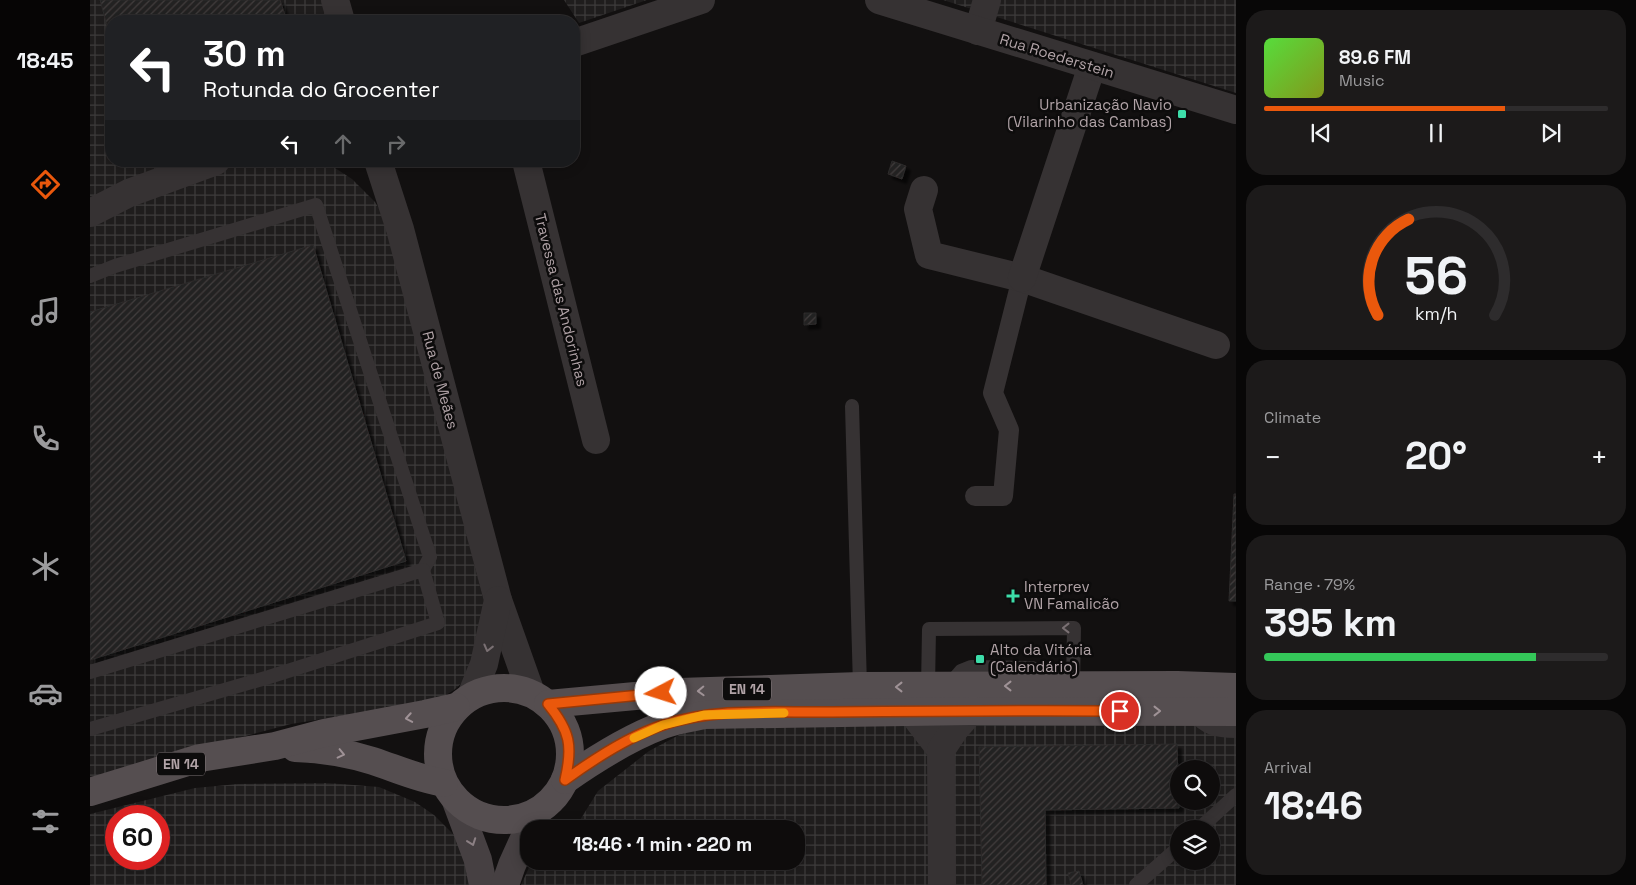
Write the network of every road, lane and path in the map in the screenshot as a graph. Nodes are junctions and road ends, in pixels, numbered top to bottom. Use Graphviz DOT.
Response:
graph roads {
  1 [pos="335,0"];
  2 [pos="702,0"];
  3 [pos="880,0"];
  4 [pos="987,0"];
  5 [pos="339,15"];
  6 [pos="978,31"];
  7 [pos="580,41"];
  8 [pos="1092,66"];
  9 [pos="1236,110"];
  10 [pos="200,167"];
  11 [pos="380,167"];
  12 [pos="528,167"];
  13 [pos="924,190"];
  14 [pos="90,213"];
  15 [pos="90,276"];
  16 [pos="1022,278"];
  17 [pos="1216,345"];
  18 [pos="852,406"];
  19 [pos="596,440"];
  20 [pos="975,496"];
  21 [pos="423,570"];
  22 [pos="498,600"];
  23 [pos="90,672"];
  24 [pos="860,686"];
  25 [pos="1065,686"];
  26 [pos="938,687"];
  27 [pos="1236,687"];
  28 [pos="539,699"];
  29 [pos="464,701"];
  30 [pos="911,711"];
  31 [pos="971,711"];
  32 [pos="1190,711"];
  33 [pos="1236,712"];
  34 [pos="90,730"];
  35 [pos="1236,731"];
  36 [pos="275,746"];
  37 [pos="941,750"];
  38 [pos="565,780"];
  39 [pos="90,792"];
  40 [pos="450,792"];
  41 [pos="1236,795"];
  42 [pos="536,812"];
  43 [pos="1209,820"];
  44 [pos="1170,855"];
  45 [pos="483,885"];
  46 [pos="505,885"];
  47 [pos="942,885"];
  48 [pos="1136,885"];
  1 -- 5 [label="street"];
  2 -- 7 [label="street"];
  3 -- 6 [label="street, Rua Roederstein"];
  4 -- 6 [label="street"];
  6 -- 8 [label="street, Rua Roederstein"];
  8 -- 9 [label="street, Rua Roederstein"];
  8 -- 16 [label="street"];
  10 -- 14 [label="street"];
  11 -- 22 [label="street, Rua de Meães"];
  12 -- 19 [label="street, Travessa das Andorinhas"];
  13 -- 16 [label="street"];
  15 -- 21 [label="lane"];
  16 -- 17 [label="street"];
  16 -- 20 [label="street"];
  18 -- 24 [label="lane"];
  21 -- 23 [label="lane"];
  21 -- 34 [label="lane"];
  22 -- 28 [label="street, Rua de Meães"];
  22 -- 29 [label="street, Rua de Meães, one-way"];
  26 -- 24 [label="main road, EN 14, one-way"];
  24 -- 28 [label="main road, EN 14, one-way"];
  25 -- 26 [label="main road, EN 14, one-way"];
  25 -- 26 [label="lane, one-way"];
  25 -- 27 [label="main road, EN 14"];
  28 -- 29 [label="main road, EN 14"];
  28 -- 38 [label="main road, EN 14"];
  29 -- 36 [label="main road, EN 14, one-way"];
  29 -- 40 [label="main road"];
  30 -- 31 [label="main road, EN 14"];
  30 -- 37 [label="street"];
  30 -- 38 [label="main road, EN 14"];
  31 -- 32 [label="main road, EN 14, one-way"];
  31 -- 37 [label="street"];
  32 -- 33 [label="main road, EN 14"];
  32 -- 35 [label="lane"];
  36 -- 39 [label="main road, EN 14"];
  36 -- 40 [label="main road, EN 14, one-way"];
  37 -- 47 [label="street"];
  38 -- 42 [label="main road, EN 14"];
  40 -- 42 [label="main road, EN 14"];
  40 -- 45 [label="main road, one-way"];
  41 -- 43 [label="lane"];
  42 -- 46 [label="main road"];
  44 -- 48 [label="lane"];
}
